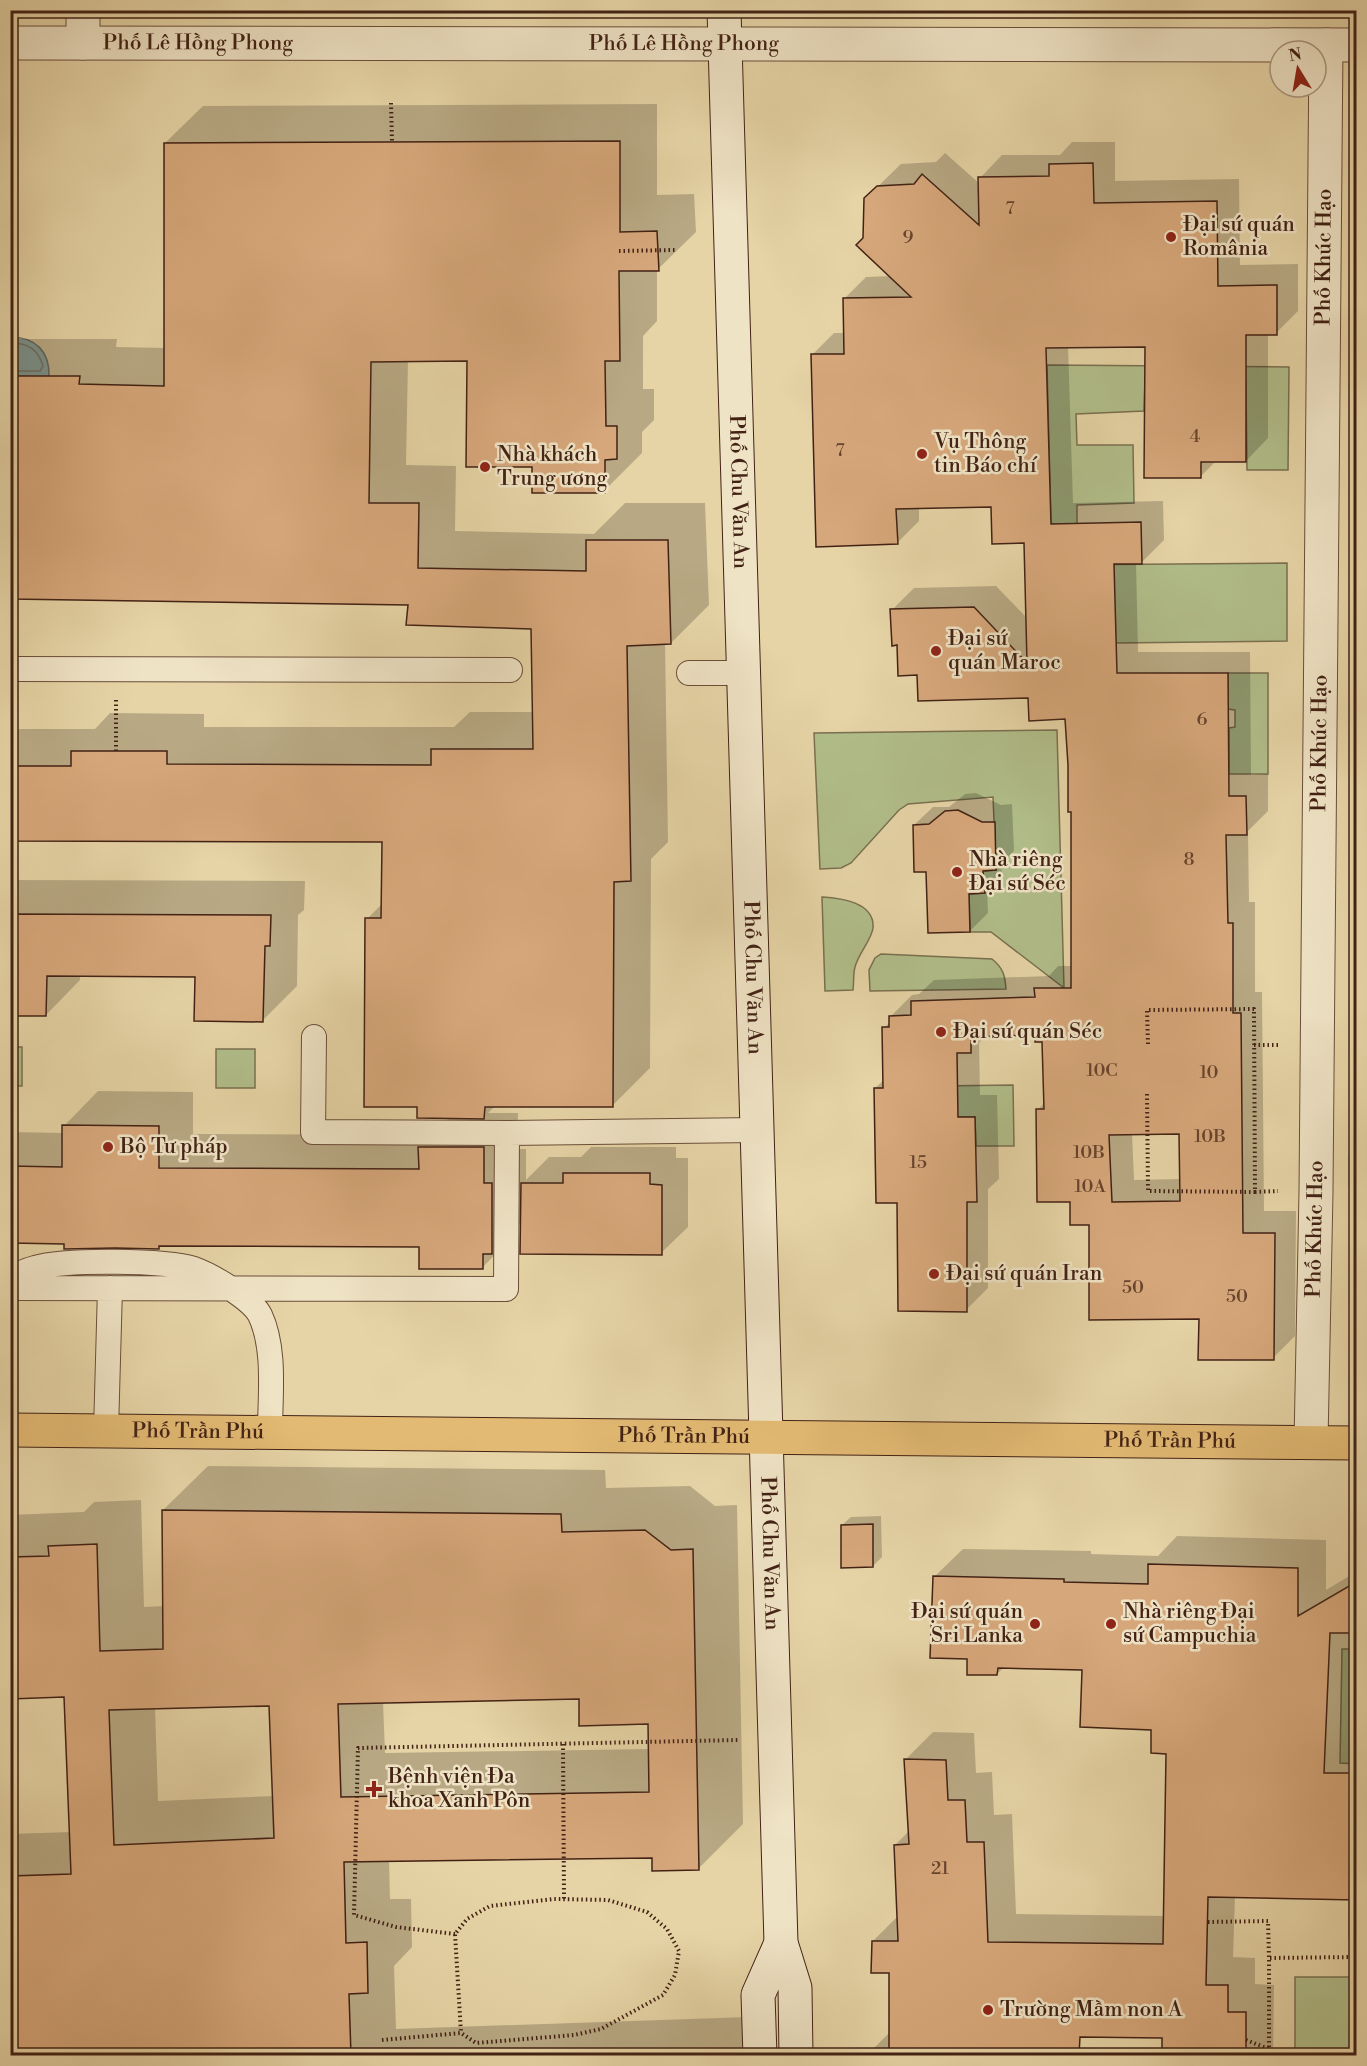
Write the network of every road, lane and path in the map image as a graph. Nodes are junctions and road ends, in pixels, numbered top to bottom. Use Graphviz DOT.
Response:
graph roads {
  1 [pos="84,10"];
  2 [pos="724,10"];
  3 [pos="10,43"];
  4 [pos="84,43"];
  5 [pos="725,44"];
  6 [pos="1341,45"];
  7 [pos="391,103"];
  8 [pos="392,142"];
  9 [pos="675,250"];
  10 [pos="619,251"];
  11 [pos="10,669"];
  12 [pos="116,669"];
  13 [pos="510,670"];
  14 [pos="688,673"];
  15 [pos="743,673"];
  16 [pos="116,751"];
  17 [pos="314,1037"];
  18 [pos="1148,1044"];
  19 [pos="1147,1094"];
  20 [pos="757,1130"];
  21 [pos="507,1133"];
  22 [pos="10,1279"];
  23 [pos="10,1288"];
  24 [pos="110,1288"];
  25 [pos="230,1289"];
  26 [pos="10,1430"];
  27 [pos="106,1431"];
  28 [pos="270,1432"];
  29 [pos="766,1437"];
  30 [pos="1311,1442"];
  31 [pos="1356,1443"];
  32 [pos="775,1740"];
  33 [pos="563,1744"];
  34 [pos="564,1899"];
  35 [pos="1208,1922"];
  36 [pos="455,1934"];
  37 [pos="781,1943"];
  38 [pos="1356,1957"];
  39 [pos="1269,1958"];
  40 [pos="461,2033"];
  41 [pos="382,2040"];
  42 [pos="1246,2040"];
  43 [pos="1269,2049"];
  44 [pos="760,2055"];
  45 [pos="796,2055"];
  46 [pos="1269,2055"];
  47 [pos="1275,2055"];
  1 -- 4 [label="street"];
  2 -- 5 [label="street, Phố Chu Văn An"];
  3 -- 4 [label="street, Phố Lê Hồng Phong"];
  4 -- 5 [label="street, Phố Lê Hồng Phong"];
  5 -- 6 [label="street, Phố Lê Hồng Phong"];
  5 -- 15 [label="street, Phố Chu Văn An"];
  6 -- 30 [label="street, Phố Khúc Hạo"];
  7 -- 8 [label="path"];
  9 -- 10 [label="path"];
  11 -- 12 [label="lane"];
  12 -- 13 [label="lane"];
  12 -- 16 [label="path"];
  14 -- 15 [label="lane"];
  15 -- 20 [label="street, Phố Chu Văn An"];
  17 -- 21 [label="lane"];
  18 -- 19 [label="path"];
  20 -- 21 [label="lane"];
  20 -- 29 [label="street, Phố Chu Văn An"];
  21 -- 25 [label="lane"];
  22 -- 25 [label="lane"];
  23 -- 24 [label="lane"];
  24 -- 25 [label="lane"];
  24 -- 27 [label="lane"];
  25 -- 28 [label="lane"];
  26 -- 27 [label="main road, Phố Trần Phú"];
  27 -- 28 [label="main road, Phố Trần Phú"];
  28 -- 29 [label="main road, Phố Trần Phú"];
  29 -- 30 [label="main road, Phố Trần Phú"];
  29 -- 32 [label="street, Phố Chu Văn An"];
  30 -- 31 [label="main road, Phố Trần Phú"];
  32 -- 33 [label="path"];
  32 -- 37 [label="street, Phố Chu Văn An"];
  33 -- 34 [label="path"];
  33 -- 36 [label="path"];
  34 -- 36 [label="path"];
  34 -- 40 [label="path"];
  35 -- 39 [label="path"];
  36 -- 40 [label="path"];
  37 -- 44 [label="street, Phố Chu Văn An"];
  37 -- 45 [label="street, Phố Chu Văn An"];
  38 -- 39 [label="path"];
  39 -- 43 [label="path"];
  40 -- 41 [label="path"];
  42 -- 43 [label="path"];
  43 -- 46 [label="path"];
  43 -- 47 [label="path"];
}
